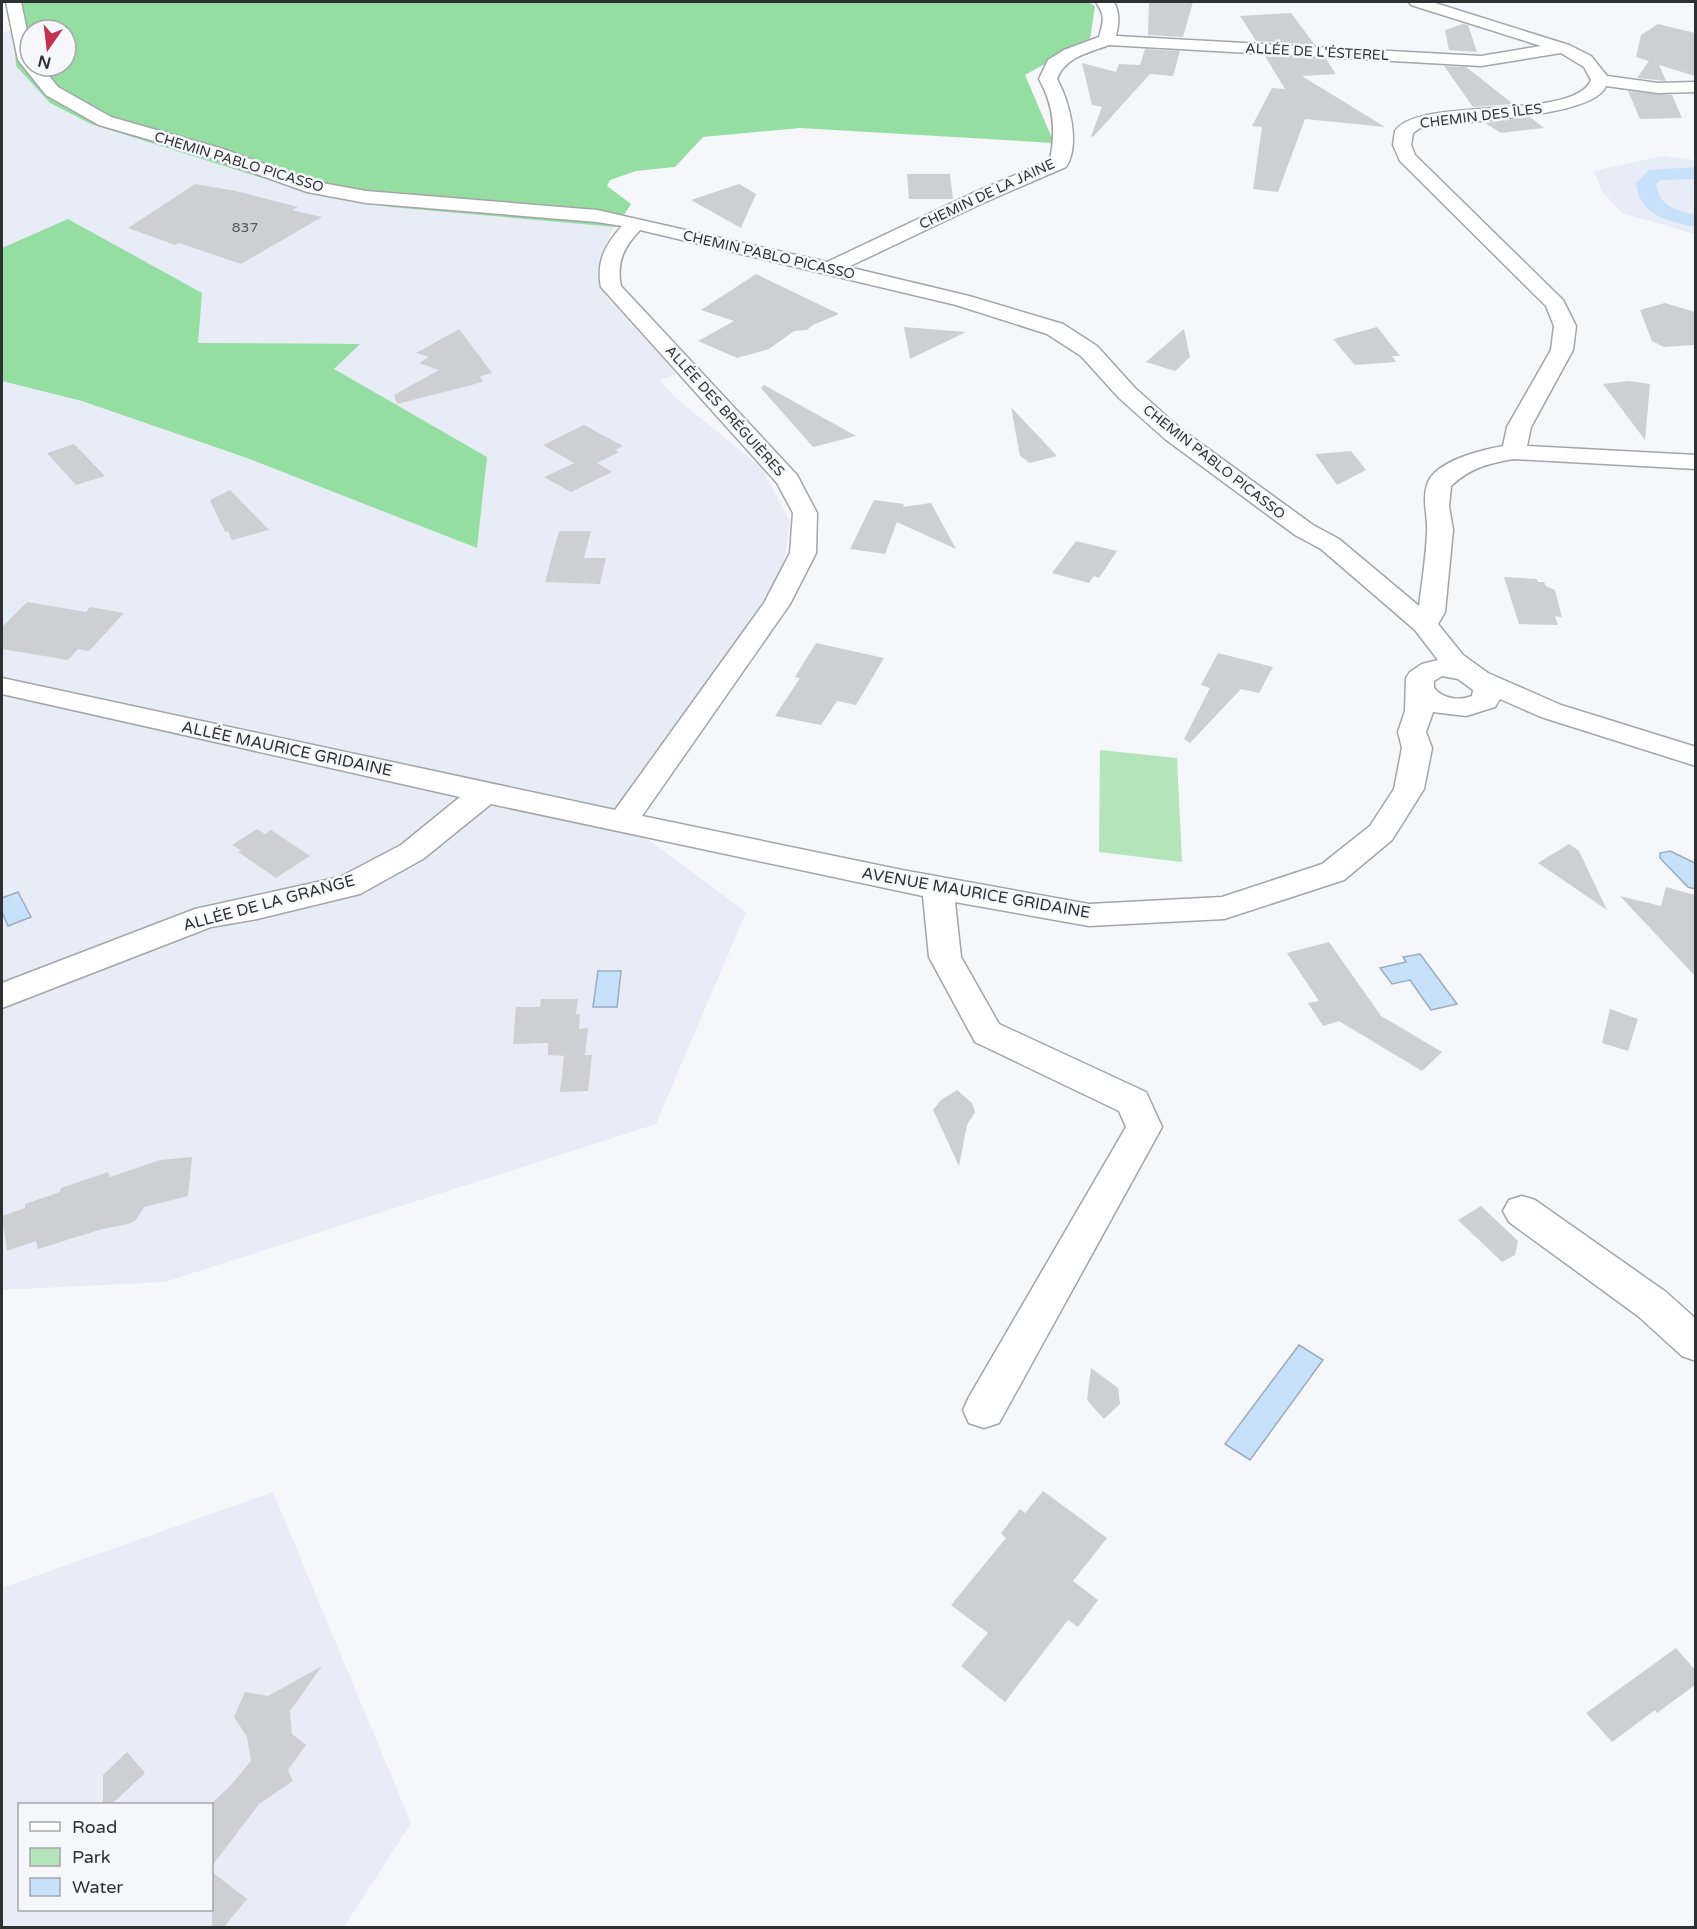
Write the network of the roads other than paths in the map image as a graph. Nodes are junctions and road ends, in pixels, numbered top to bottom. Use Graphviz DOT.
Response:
graph roads {
  1 [pos="13,2"];
  2 [pos="1103,2"];
  3 [pos="1417,2"];
  4 [pos="18,27"];
  5 [pos="1107,40"];
  6 [pos="1534,47"];
  7 [pos="42,78"];
  8 [pos="1600,80"];
  9 [pos="1695,87"];
  10 [pos="636,223"];
  11 [pos="828,268"];
  12 [pos="1514,452"];
  13 [pos="1695,462"];
  14 [pos="1427,621"];
  15 [pos="1422,682"];
  16 [pos="2,686"];
  17 [pos="1473,691"];
  18 [pos="1417,748"];
  19 [pos="1695,757"];
  20 [pos="485,793"];
  21 [pos="572,811"];
  22 [pos="623,821"];
  23 [pos="938,887"];
  24 [pos="2,996"];
  25 [pos="1522,1211"];
  26 [pos="1695,1344"];
  27 [pos="984,1410"];
  1 -- 4 [label="street, CHEMIN PABLO PICASSO"];
  2 -- 5 [label="street"];
  3 -- 6 [label="street"];
  5 -- 6 [label="street, ALLÉE DE L'ÉSTEREL"];
  5 -- 11 [label="street, CHEMIN DE LA JAINE"];
  6 -- 8 [label="street"];
  7 -- 10 [label="street, CHEMIN PABLO PICASSO"];
  8 -- 9 [label="street"];
  8 -- 12 [label="street, CHEMIN DES ÎLES"];
  10 -- 11 [label="street, CHEMIN PABLO PICASSO"];
  10 -- 22 [label="street, ALLÉE DES BRÉGUIÈRES"];
  11 -- 14 [label="street, CHEMIN PABLO PICASSO"];
  12 -- 13 [label="street"];
  12 -- 14 [label="street"];
  14 -- 15 [label="street"];
  14 -- 17 [label="street, CHEMIN PABLO PICASSO"];
  15 -- 17 [label="street"];
  15 -- 17 [label="street"];
  15 -- 18 [label="street, AVENUE MAURICE GRIDAINE"];
  16 -- 20 [label="street, ALLÉE MAURICE GRIDAINE"];
  17 -- 18 [label="street"];
  17 -- 19 [label="street"];
  18 -- 23 [label="street, AVENUE MAURICE GRIDAINE"];
  20 -- 21 [label="street, ALLÉE MAURICE GRIDAINE"];
  20 -- 24 [label="street, ALLÉE DE LA GRANGE"];
  21 -- 22 [label="street, AVENUE MAURICE GRIDAINE"];
  22 -- 23 [label="street, AVENUE MAURICE GRIDAINE"];
  23 -- 27 [label="street"];
  25 -- 26 [label="street"];
}
